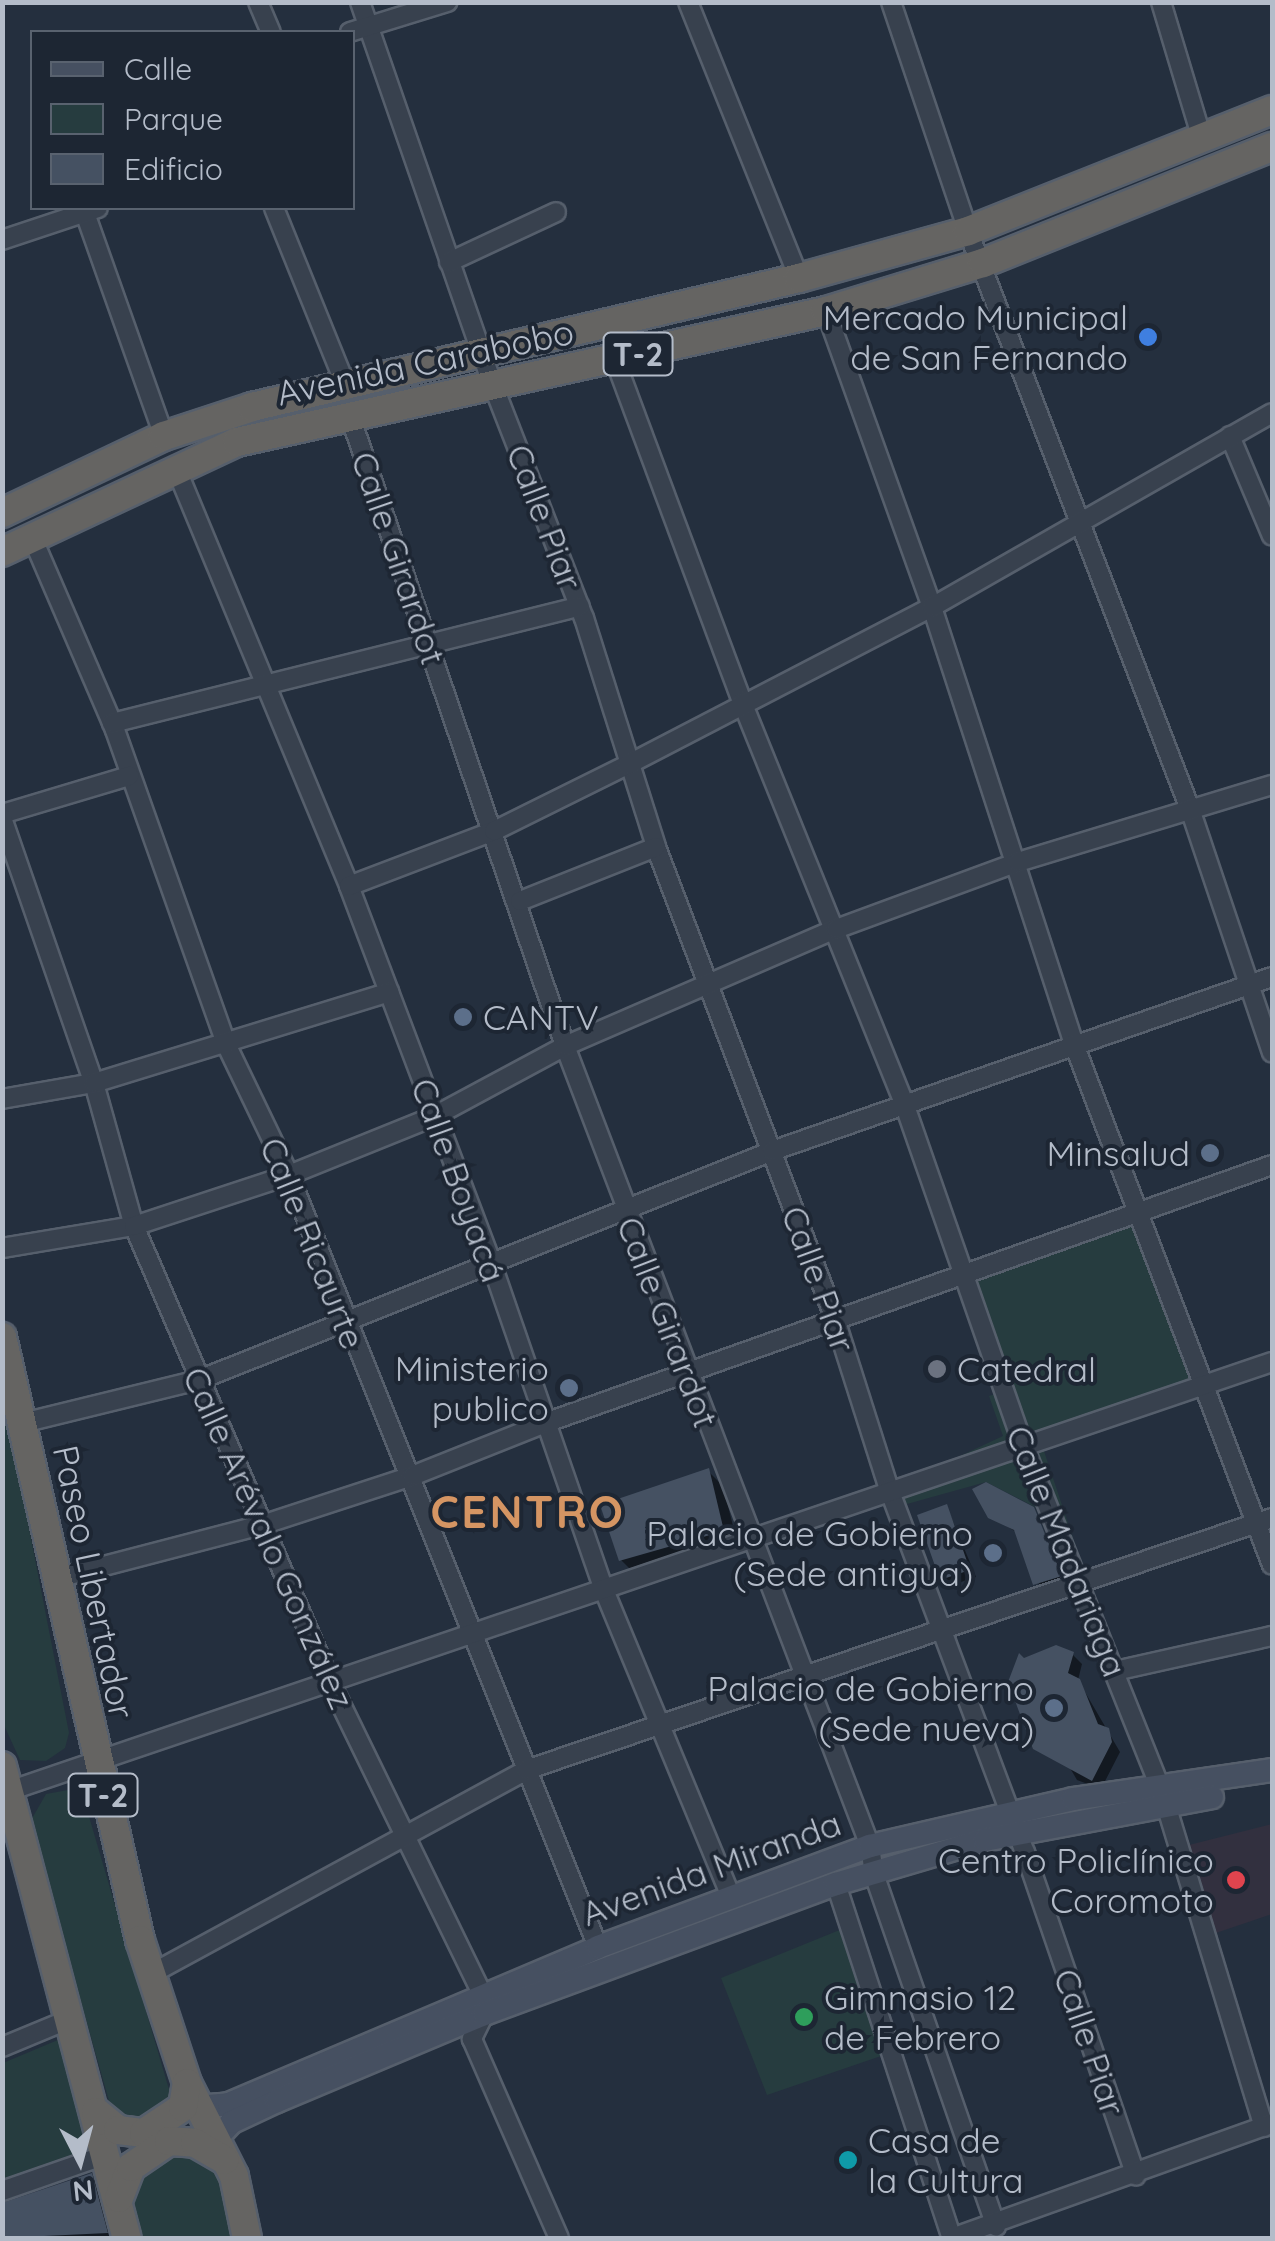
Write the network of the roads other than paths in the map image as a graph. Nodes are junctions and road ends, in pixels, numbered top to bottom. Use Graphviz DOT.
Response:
graph roads {
  1 [pos="258,2"];
  2 [pos="360,2"];
  3 [pos="447,2"];
  4 [pos="688,2"];
  5 [pos="891,2"];
  6 [pos="1161,2"];
  7 [pos="358,28"];
  8 [pos="270,30"];
  9 [pos="1272,110"];
  10 [pos="1202,140"];
  11 [pos="1272,147"];
  12 [pos="92,210"];
  13 [pos="275,210"];
  14 [pos="556,212"];
  15 [pos="968,231"];
  16 [pos="2,240"];
  17 [pos="449,262"];
  18 [pos="983,263"];
  19 [pos="799,278"];
  20 [pos="826,310"];
  21 [pos="485,349"];
  22 [pos="615,360"];
  23 [pos="344,382"];
  24 [pos="493,385"];
  25 [pos="349,413"];
  26 [pos="1272,414"];
  27 [pos="164,436"];
  28 [pos="1230,436"];
  29 [pos="176,468"];
  30 [pos="2,513"];
  31 [pos="1080,520"];
  32 [pos="1272,536"];
  33 [pos="32,537"];
  34 [pos="2,552"];
  35 [pos="580,606"];
  36 [pos="932,607"];
  37 [pos="428,643"];
  38 [pos="264,684"];
  39 [pos="742,702"];
  40 [pos="112,722"];
  41 [pos="627,765"];
  42 [pos="129,776"];
  43 [pos="1272,785"];
  44 [pos="1190,808"];
  45 [pos="2,816"];
  46 [pos="494,831"];
  47 [pos="656,847"];
  48 [pos="1018,862"];
  49 [pos="349,886"];
  50 [pos="520,901"];
  51 [pos="836,929"];
  52 [pos="1272,978"];
  53 [pos="708,984"];
  54 [pos="1246,986"];
  55 [pos="389,992"];
  56 [pos="1074,1044"];
  57 [pos="228,1046"];
  58 [pos="565,1046"];
  59 [pos="1272,1053"];
  60 [pos="94,1083"];
  61 [pos="2,1099"];
  62 [pos="905,1106"];
  63 [pos="435,1116"];
  64 [pos="772,1151"];
  65 [pos="1272,1165"];
  66 [pos="289,1176"];
  67 [pos="626,1208"];
  68 [pos="1142,1213"];
  69 [pos="134,1226"];
  70 [pos="2,1248"];
  71 [pos="490,1262"];
  72 [pos="966,1273"];
  73 [pos="835,1319"];
  74 [pos="344,1322"];
  75 [pos="2,1337"];
  76 [pos="1272,1362"];
  77 [pos="688,1374"];
  78 [pos="200,1380"];
  79 [pos="1204,1386"];
  80 [pos="22,1423"];
  81 [pos="545,1423"];
  82 [pos="1024,1446"];
  83 [pos="412,1476"];
  84 [pos="889,1489"];
  85 [pos="1264,1521"];
  86 [pos="262,1526"];
  87 [pos="748,1538"];
  88 [pos="1272,1566"];
  89 [pos="54,1579"];
  90 [pos="1077,1586"];
  91 [pos="604,1590"];
  92 [pos="944,1631"];
  93 [pos="476,1634"];
  94 [pos="1272,1636"];
  95 [pos="1115,1671"];
  96 [pos="804,1680"];
  97 [pos="331,1684"];
  98 [pos="659,1724"];
  99 [pos="94,1762"];
  100 [pos="526,1770"];
  101 [pos="1272,1770"];
  102 [pos="4,1784"];
  103 [pos="1272,1784"];
  104 [pos="1164,1798"];
  105 [pos="1010,1814"];
  106 [pos="1019,1836"];
  107 [pos="405,1837"];
  108 [pos="870,1846"];
  109 [pos="874,1874"];
  110 [pos="836,1884"];
  111 [pos="731,1896"];
  112 [pos="598,1947"];
  113 [pos="150,1975"];
  114 [pos="483,2004"];
  115 [pos="72,2018"];
  116 [pos="2,2048"];
  117 [pos="192,2095"];
  118 [pos="96,2112"];
  119 [pos="1268,2125"];
  120 [pos="220,2150"];
  121 [pos="108,2154"];
  122 [pos="1136,2176"];
  123 [pos="2,2191"];
  124 [pos="120,2198"];
  125 [pos="996,2226"];
  126 [pos="127,2238"];
  127 [pos="246,2238"];
  128 [pos="559,2238"];
  129 [pos="952,2238"];
  1 -- 8 [label="street"];
  2 -- 7 [label="street, Calle Piar"];
  3 -- 7 [label="street"];
  4 -- 19 [label="street"];
  5 -- 15 [label="street"];
  6 -- 10 [label="street"];
  7 -- 17 [label="street, Calle Piar"];
  9 -- 10 [label="highway, Avenida Carabobo / T-2"];
  10 -- 15 [label="highway, Avenida Carabobo / T-2"];
  11 -- 18 [label="highway, Avenida Carabobo / T-2"];
  12 -- 16 [label="street"];
  12 -- 27 [label="street"];
  13 -- 23 [label="street"];
  14 -- 17 [label="street"];
  15 -- 18 [label="street"];
  15 -- 19 [label="highway, Avenida Carabobo / T-2"];
  17 -- 21 [label="street, Calle Piar"];
  18 -- 20 [label="highway, Avenida Carabobo / T-2"];
  18 -- 31 [label="street"];
  19 -- 21 [label="highway, Avenida Carabobo / T-2"];
  20 -- 22 [label="highway, Avenida Carabobo / T-2"];
  20 -- 36 [label="street"];
  21 -- 23 [label="highway, Avenida Carabobo / T-2"];
  21 -- 24 [label="street, Calle Piar"];
  22 -- 24 [label="highway, Avenida Carabobo / T-2"];
  22 -- 39 [label="street, Calle Madariaga"];
  23 -- 27 [label="highway, Avenida Carabobo / T-2"];
  24 -- 25 [label="highway, Avenida Carabobo / T-2"];
  24 -- 35 [label="street, Calle Piar"];
  25 -- 29 [label="highway, Avenida Carabobo / T-2"];
  25 -- 37 [label="street, Calle Girardot"];
  26 -- 28 [label="street"];
  27 -- 30 [label="highway, Avenida Carabobo / T-2"];
  28 -- 31 [label="street"];
  28 -- 32 [label="street"];
  29 -- 33 [label="highway, Avenida Carabobo / T-2"];
  29 -- 38 [label="street, Calle Boyacá"];
  31 -- 36 [label="street"];
  31 -- 44 [label="street"];
  33 -- 34 [label="highway, Avenida Carabobo / T-2"];
  33 -- 40 [label="street, Calle Ricaurte"];
  35 -- 37 [label="street"];
  35 -- 41 [label="street, Calle Piar"];
  36 -- 39 [label="street"];
  36 -- 48 [label="street"];
  37 -- 38 [label="street"];
  37 -- 46 [label="street, Calle Girardot"];
  38 -- 40 [label="street"];
  38 -- 49 [label="street, Calle Boyacá"];
  39 -- 41 [label="street"];
  39 -- 51 [label="street, Calle Madariaga"];
  40 -- 42 [label="street, Calle Ricaurte"];
  41 -- 46 [label="street"];
  41 -- 47 [label="street, Calle Piar"];
  42 -- 45 [label="street"];
  42 -- 57 [label="street, Calle Ricaurte"];
  43 -- 44 [label="street"];
  44 -- 48 [label="street"];
  44 -- 54 [label="street"];
  45 -- 60 [label="street, Calle Arévalo González"];
  46 -- 49 [label="street"];
  46 -- 50 [label="street, Calle Girardot"];
  47 -- 50 [label="street"];
  47 -- 53 [label="street, Calle Piar"];
  48 -- 51 [label="street"];
  48 -- 56 [label="street"];
  49 -- 55 [label="street, Calle Boyacá"];
  50 -- 58 [label="street, Calle Girardot"];
  51 -- 53 [label="street"];
  51 -- 62 [label="street, Calle Madariaga"];
  52 -- 54 [label="street"];
  53 -- 58 [label="street"];
  53 -- 64 [label="street, Calle Piar"];
  54 -- 56 [label="street"];
  54 -- 59 [label="street"];
  55 -- 57 [label="street"];
  55 -- 63 [label="street, Calle Boyacá"];
  56 -- 62 [label="street"];
  56 -- 68 [label="street"];
  57 -- 60 [label="street"];
  57 -- 66 [label="street, Calle Ricaurte"];
  58 -- 63 [label="street"];
  58 -- 67 [label="street, Calle Girardot"];
  60 -- 61 [label="street"];
  60 -- 69 [label="street, Calle Arévalo González"];
  62 -- 64 [label="street"];
  62 -- 72 [label="street, Calle Madariaga"];
  63 -- 66 [label="street"];
  63 -- 71 [label="street, Calle Boyacá"];
  64 -- 67 [label="street"];
  64 -- 73 [label="street, Calle Piar"];
  65 -- 68 [label="street"];
  66 -- 69 [label="street"];
  66 -- 74 [label="street, Calle Ricaurte"];
  67 -- 71 [label="street"];
  67 -- 77 [label="street, Calle Girardot"];
  68 -- 72 [label="street"];
  68 -- 79 [label="street"];
  69 -- 70 [label="street"];
  69 -- 78 [label="street, Calle Arévalo González"];
  71 -- 74 [label="street"];
  71 -- 81 [label="street, Calle Boyacá"];
  72 -- 73 [label="street"];
  72 -- 82 [label="street, Calle Madariaga"];
  73 -- 77 [label="street"];
  73 -- 84 [label="street, Calle Piar"];
  74 -- 78 [label="street"];
  74 -- 83 [label="street, Calle Ricaurte"];
  75 -- 80 [label="highway, Paseo Libertador / T-2"];
  76 -- 79 [label="street"];
  77 -- 81 [label="street"];
  77 -- 87 [label="street, Calle Girardot"];
  78 -- 80 [label="street"];
  78 -- 86 [label="street, Calle Arévalo González"];
  79 -- 82 [label="street"];
  79 -- 85 [label="street"];
  80 -- 89 [label="highway, Paseo Libertador / T-2"];
  81 -- 83 [label="street"];
  81 -- 91 [label="street, Calle Boyacá"];
  82 -- 84 [label="street"];
  82 -- 90 [label="street, Calle Madariaga"];
  83 -- 86 [label="street"];
  83 -- 93 [label="street, Calle Ricaurte"];
  84 -- 87 [label="street"];
  84 -- 92 [label="street, Calle Piar"];
  85 -- 88 [label="street"];
  85 -- 90 [label="street"];
  86 -- 89 [label="street"];
  86 -- 97 [label="street, Calle Arévalo González"];
  87 -- 91 [label="street"];
  87 -- 96 [label="street, Calle Girardot"];
  89 -- 99 [label="highway, Paseo Libertador / T-2"];
  90 -- 92 [label="street"];
  90 -- 95 [label="street, Calle Madariaga"];
  91 -- 93 [label="street"];
  91 -- 98 [label="street, Calle Boyacá"];
  92 -- 96 [label="street"];
  92 -- 105 [label="street, Calle Piar"];
  93 -- 97 [label="street"];
  93 -- 100 [label="street, Calle Ricaurte"];
  94 -- 95 [label="street"];
  95 -- 104 [label="street, Calle Madariaga"];
  96 -- 98 [label="street"];
  96 -- 108 [label="street, Calle Girardot"];
  97 -- 99 [label="street"];
  97 -- 107 [label="street, Calle Arévalo González"];
  98 -- 100 [label="street"];
  98 -- 111 [label="street, Calle Boyacá"];
  99 -- 102 [label="street"];
  99 -- 113 [label="highway, Paseo Libertador / T-2"];
  100 -- 107 [label="street"];
  100 -- 112 [label="street, Calle Ricaurte"];
  101 -- 104 [label="main road, Avenida Miranda"];
  102 -- 115 [label="highway, T-2"];
  103 -- 104 [label="main road, Avenida Miranda"];
  104 -- 105 [label="main road, Avenida Miranda"];
  104 -- 106 [label="main road, Avenida Miranda"];
  104 -- 119 [label="street, Calle Madariaga"];
  105 -- 106 [label="street, Calle Piar"];
  105 -- 108 [label="main road, Avenida Miranda"];
  106 -- 109 [label="main road, Avenida Miranda"];
  106 -- 122 [label="street, Calle Piar"];
  107 -- 113 [label="street"];
  107 -- 114 [label="street, Calle Arévalo González"];
  108 -- 109 [label="street, Calle Girardot"];
  108 -- 111 [label="main road, Avenida Miranda"];
  109 -- 110 [label="main road, Avenida Miranda"];
  109 -- 125 [label="street, Calle Girardot"];
  110 -- 114 [label="main road, Avenida Miranda"];
  110 -- 129 [label="street"];
  111 -- 112 [label="main road, Avenida Miranda"];
  112 -- 114 [label="main road, Avenida Miranda"];
  113 -- 117 [label="highway, Paseo Libertador / T-2"];
  114 -- 117 [label="main road, Avenida Miranda"];
  114 -- 120 [label="main road, Avenida Miranda"];
  114 -- 128 [label="street"];
  115 -- 116 [label="street"];
  115 -- 118 [label="highway, T-2"];
  117 -- 118 [label="highway"];
  117 -- 120 [label="highway, Paseo Libertador / T-2"];
  118 -- 121 [label="highway, T-2"];
  119 -- 122 [label="street"];
  120 -- 124 [label="highway"];
  120 -- 127 [label="highway, Paseo Libertador / T-2"];
  121 -- 123 [label="street"];
  121 -- 124 [label="highway, T-2"];
  122 -- 125 [label="street"];
  124 -- 126 [label="highway, T-2"];
  125 -- 129 [label="street"];
}
